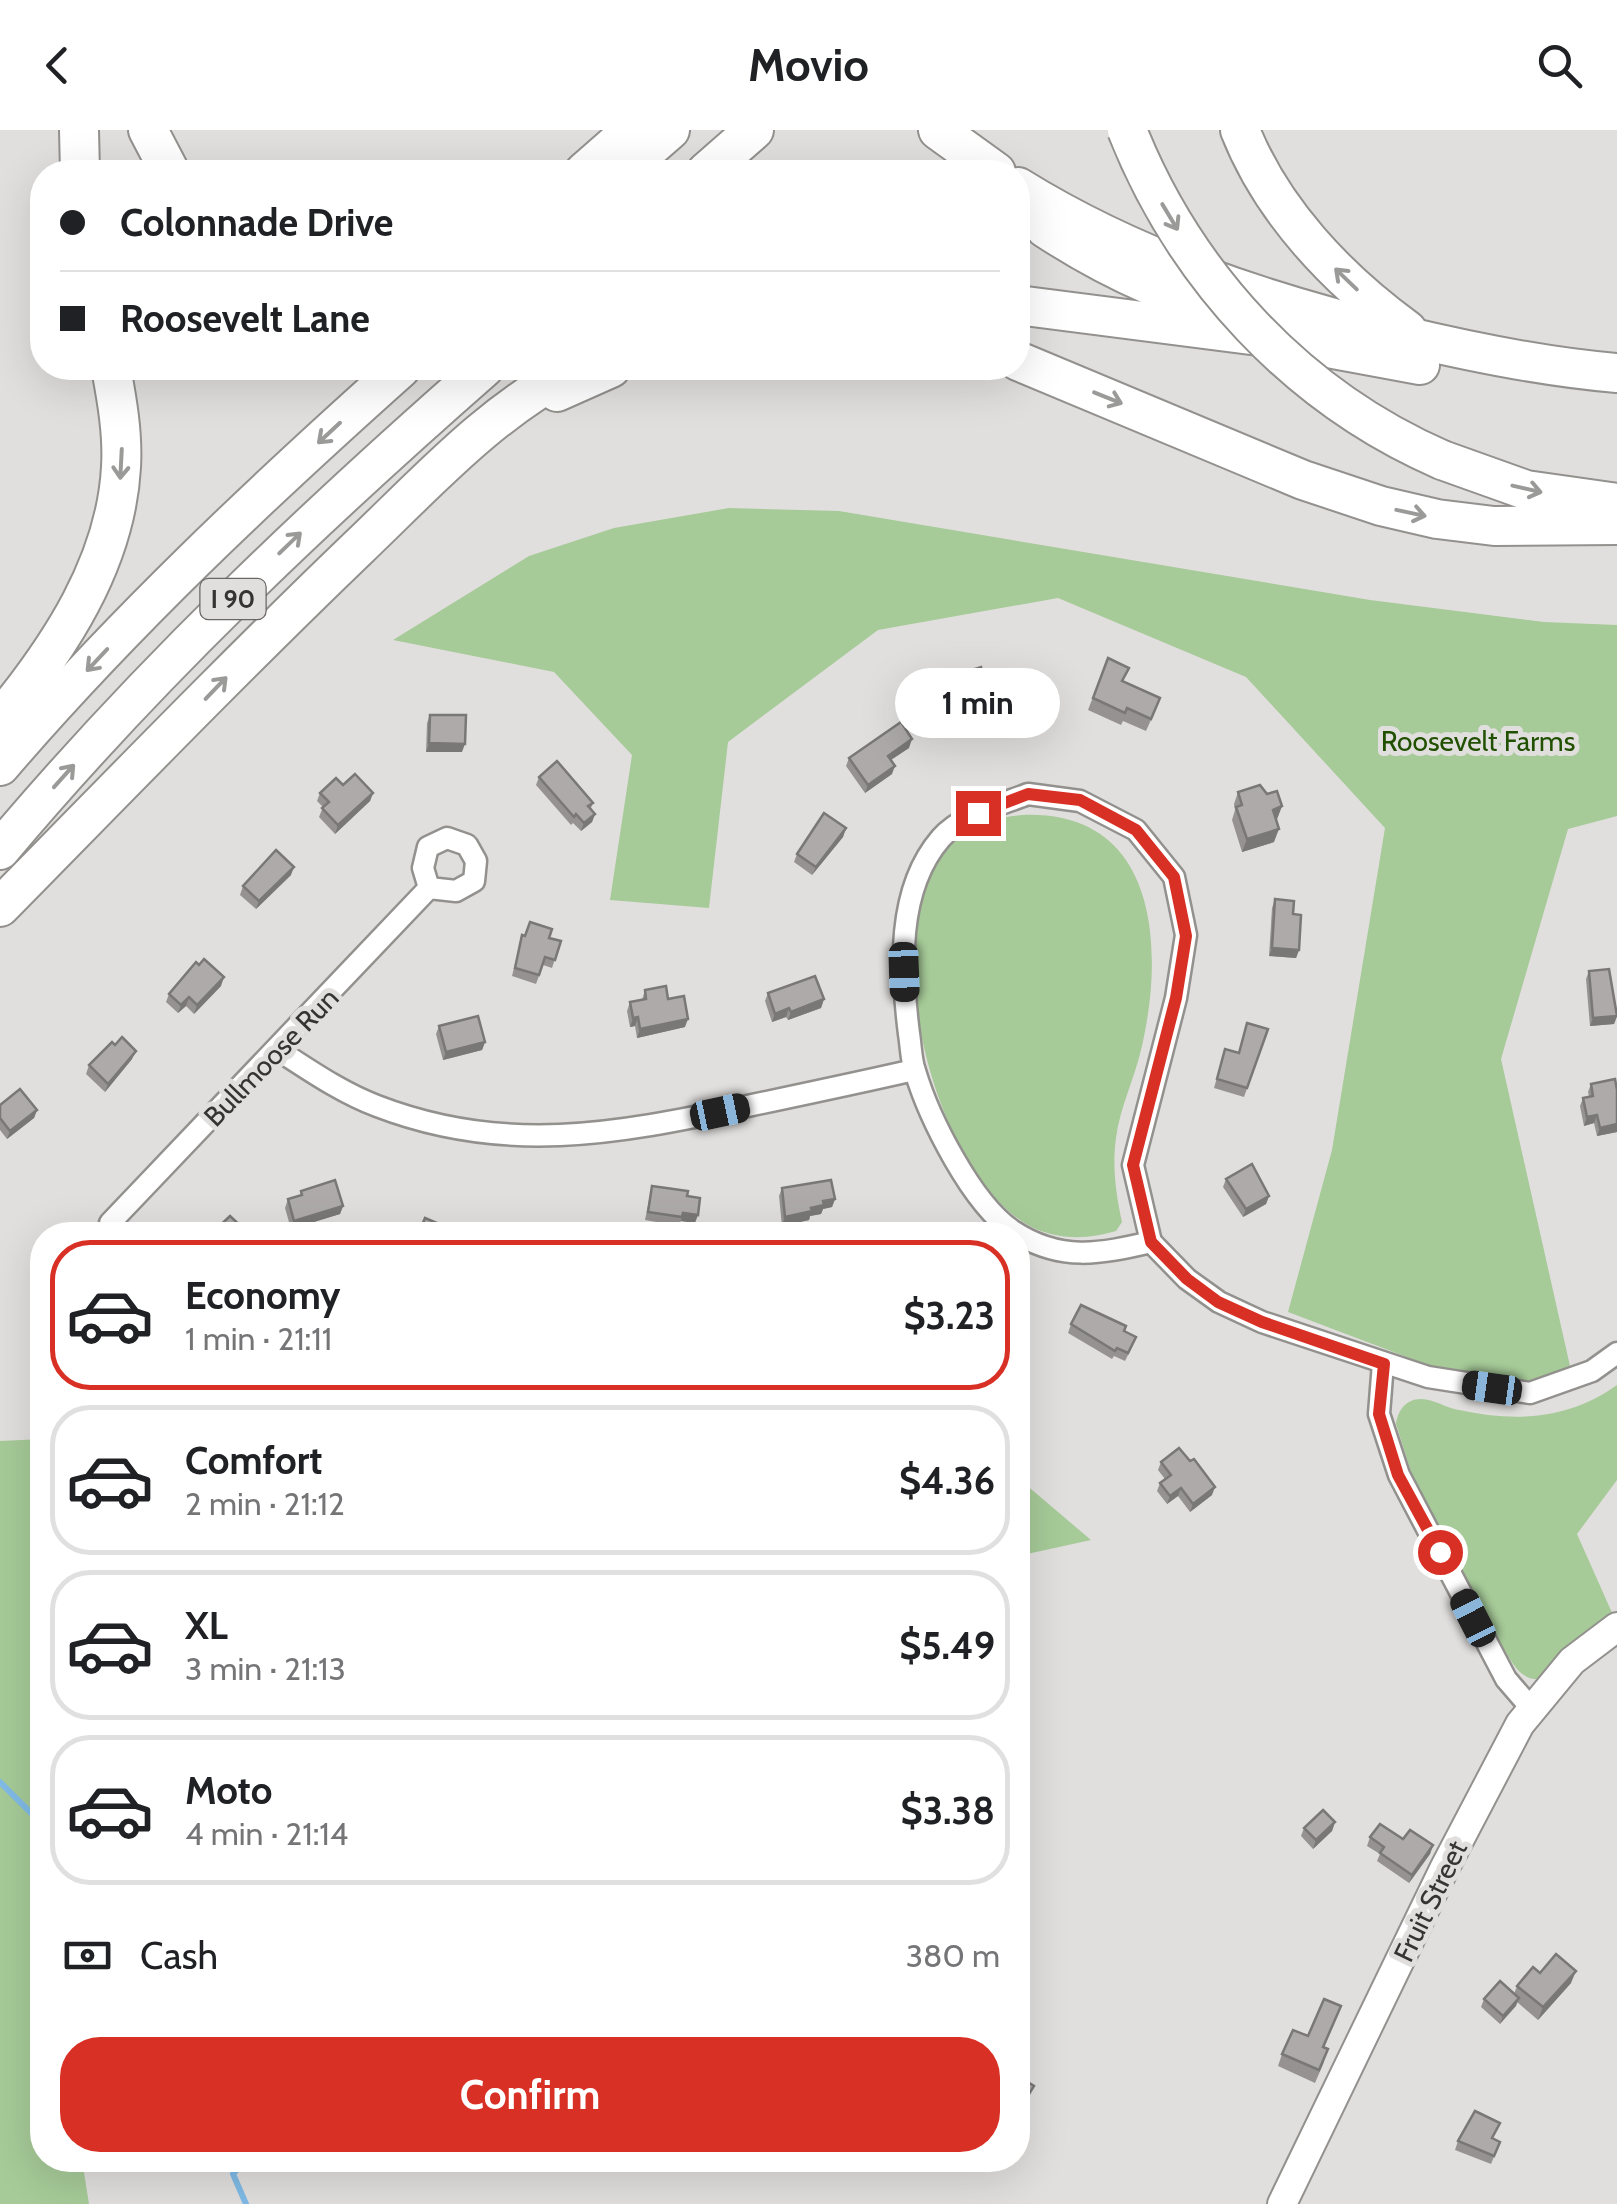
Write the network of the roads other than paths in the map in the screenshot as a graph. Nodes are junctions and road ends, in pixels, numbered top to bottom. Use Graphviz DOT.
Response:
graph roads {
  1 [pos="79,130"];
  2 [pos="148,130"];
  3 [pos="632,130"];
  4 [pos="670,130"];
  5 [pos="754,130"];
  6 [pos="909,130"];
  7 [pos="938,130"];
  8 [pos="1128,130"];
  9 [pos="1240,130"];
  10 [pos="80,160"];
  11 [pos="164,160"];
  12 [pos="598,160"];
  13 [pos="636,160"];
  14 [pos="720,160"];
  15 [pos="948,160"];
  16 [pos="979,160"];
  17 [pos="1030,194"];
  18 [pos="1030,218"];
  19 [pos="1030,307"];
  20 [pos="1409,350"];
  21 [pos="1030,366"];
  22 [pos="1617,373"];
  23 [pos="113,380"];
  24 [pos="388,380"];
  25 [pos="471,380"];
  26 [pos="556,380"];
  27 [pos="581,380"];
  28 [pos="1617,397"];
  29 [pos="1617,502"];
  30 [pos="391,516"];
  31 [pos="1617,525"];
  32 [pos="0,720"];
  33 [pos="0,766"];
  34 [pos="0,850"];
  35 [pos="430,888"];
  36 [pos="0,907"];
  37 [pos="278,1050"];
  38 [pos="914,1070"];
  39 [pos="111,1222"];
  40 [pos="1002,1222"];
  41 [pos="1030,1239"];
  42 [pos="1151,1242"];
  43 [pos="1617,1354"];
  44 [pos="1384,1364"];
  45 [pos="1617,1627"];
  46 [pos="1531,1708"];
  47 [pos="1282,2204"];
  1 -- 10 [label="highway"];
  2 -- 11 [label="highway"];
  3 -- 12 [label="highway"];
  4 -- 13 [label="highway"];
  5 -- 14 [label="highway"];
  6 -- 15 [label="highway"];
  7 -- 16 [label="highway"];
  8 -- 29 [label="highway, one-way, bridge"];
  20 -- 9 [label="highway, one-way"];
  17 -- 20 [label="highway"];
  18 -- 20 [label="highway"];
  19 -- 20 [label="highway"];
  20 -- 22 [label="highway"];
  20 -- 28 [label="highway"];
  21 -- 31 [label="highway, one-way"];
  23 -- 32 [label="highway, one-way"];
  24 -- 33 [label="highway, I 90, one-way"];
  34 -- 25 [label="highway, I 90, one-way"];
  26 -- 30 [label="highway"];
  27 -- 30 [label="highway"];
  36 -- 30 [label="highway, one-way"];
  35 -- 37 [label="street, Bullmoose Run"];
  37 -- 38 [label="street"];
  37 -- 39 [label="street, Bullmoose Run"];
  38 -- 40 [label="street"];
  38 -- 42 [label="street"];
  41 -- 42 [label="street"];
  42 -- 44 [label="street"];
  43 -- 44 [label="street"];
  44 -- 46 [label="street"];
  45 -- 46 [label="street, Fruit Street"];
  46 -- 47 [label="street, Fruit Street"];
}
